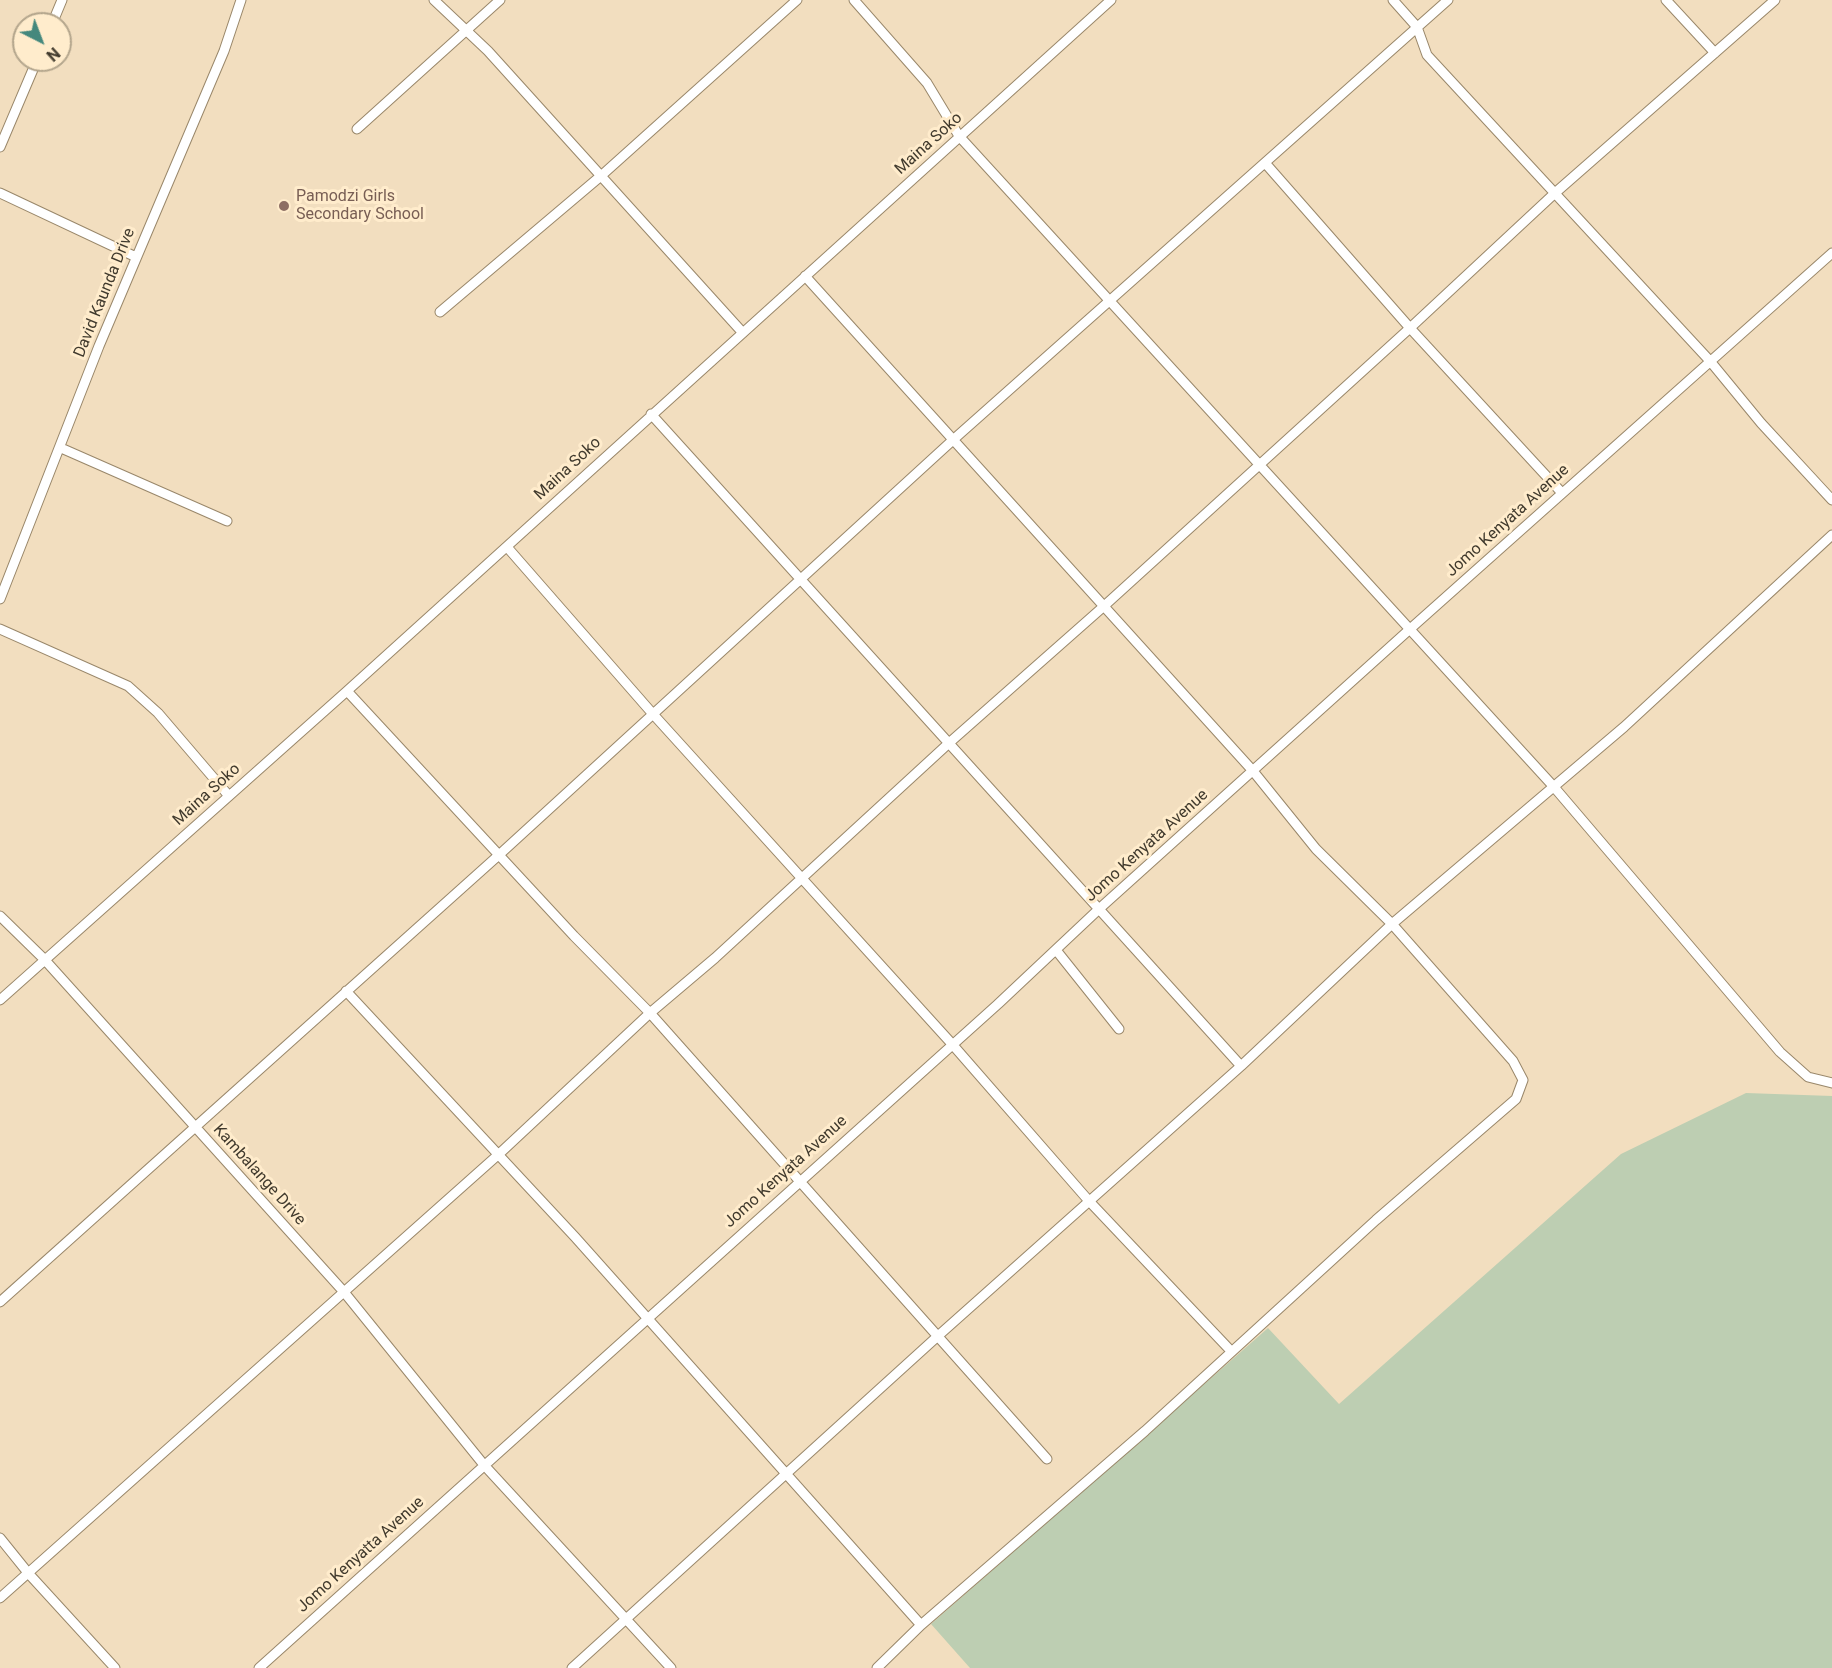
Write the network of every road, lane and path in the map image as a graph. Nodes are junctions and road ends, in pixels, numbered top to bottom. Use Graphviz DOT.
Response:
graph roads {
  1 [pos="241,0"];
  2 [pos="434,0"];
  3 [pos="500,0"];
  4 [pos="798,0"];
  5 [pos="854,0"];
  6 [pos="870,0"];
  7 [pos="1111,0"];
  8 [pos="1393,0"];
  9 [pos="1448,0"];
  10 [pos="1666,0"];
  11 [pos="1774,0"];
  12 [pos="862,9"];
  13 [pos="1418,27"];
  14 [pos="468,30"];
  15 [pos="1715,53"];
  16 [pos="32,72"];
  17 [pos="357,129"];
  18 [pos="959,136"];
  19 [pos="0,147"];
  20 [pos="1266,164"];
  21 [pos="602,175"];
  22 [pos="0,193"];
  23 [pos="1554,193"];
  24 [pos="1832,253"];
  25 [pos="136,257"];
  26 [pos="805,276"];
  27 [pos="1110,301"];
  28 [pos="440,312"];
  29 [pos="1410,328"];
  30 [pos="743,333"];
  31 [pos="1710,362"];
  32 [pos="651,414"];
  33 [pos="954,439"];
  34 [pos="61,448"];
  35 [pos="1259,465"];
  36 [pos="1562,493"];
  37 [pos="1832,500"];
  38 [pos="228,521"];
  39 [pos="1832,535"];
  40 [pos="507,547"];
  41 [pos="800,578"];
  42 [pos="0,598"];
  43 [pos="1103,607"];
  44 [pos="0,629"];
  45 [pos="1410,629"];
  46 [pos="347,691"];
  47 [pos="652,713"];
  48 [pos="949,743"];
  49 [pos="1252,771"];
  50 [pos="1554,787"];
  51 [pos="229,796"];
  52 [pos="500,854"];
  53 [pos="801,880"];
  54 [pos="1099,909"];
  55 [pos="0,916"];
  56 [pos="1392,924"];
  57 [pos="1056,950"];
  58 [pos="44,959"];
  59 [pos="346,991"];
  60 [pos="0,1000"];
  61 [pos="650,1013"];
  62 [pos="1119,1029"];
  63 [pos="952,1044"];
  64 [pos="1241,1066"];
  65 [pos="1832,1083"];
  66 [pos="196,1127"];
  67 [pos="499,1154"];
  68 [pos="799,1181"];
  69 [pos="1089,1201"];
  70 [pos="344,1292"];
  71 [pos="0,1302"];
  72 [pos="647,1316"];
  73 [pos="939,1335"];
  74 [pos="1232,1351"];
  75 [pos="1047,1460"];
  76 [pos="484,1465"];
  77 [pos="787,1475"];
  78 [pos="0,1538"];
  79 [pos="29,1574"];
  80 [pos="0,1598"];
  81 [pos="625,1618"];
  82 [pos="921,1625"];
  83 [pos="115,1668"];
  84 [pos="259,1668"];
  85 [pos="572,1668"];
  86 [pos="671,1668"];
  87 [pos="877,1668"];
  1 -- 25 [label="street, David Kaunda Drive"];
  2 -- 14 [label="street"];
  3 -- 14 [label="street"];
  4 -- 21 [label="street"];
  5 -- 12 [label="street"];
  6 -- 12 [label="street"];
  7 -- 18 [label="street, Maina Soko"];
  8 -- 13 [label="street"];
  9 -- 13 [label="street"];
  10 -- 15 [label="street"];
  11 -- 15 [label="street"];
  12 -- 18 [label="street"];
  13 -- 20 [label="street"];
  13 -- 23 [label="street"];
  14 -- 17 [label="street"];
  14 -- 21 [label="street"];
  15 -- 23 [label="street"];
  16 -- 19 [label="street"];
  18 -- 26 [label="street, Maina Soko"];
  18 -- 27 [label="street"];
  20 -- 27 [label="street"];
  20 -- 29 [label="street"];
  21 -- 28 [label="street"];
  21 -- 30 [label="street"];
  22 -- 25 [label="street"];
  23 -- 29 [label="street"];
  23 -- 31 [label="street"];
  24 -- 31 [label="street, Jomo Kenyata Avenue"];
  25 -- 34 [label="street, David Kaunda Drive"];
  26 -- 30 [label="street, Maina Soko"];
  26 -- 33 [label="street"];
  27 -- 33 [label="street"];
  27 -- 35 [label="street"];
  29 -- 35 [label="street"];
  29 -- 36 [label="street"];
  30 -- 32 [label="street, Maina Soko"];
  31 -- 36 [label="street, Jomo Kenyata Avenue"];
  31 -- 37 [label="street"];
  32 -- 40 [label="street, Maina Soko"];
  32 -- 41 [label="street"];
  33 -- 41 [label="street"];
  33 -- 43 [label="street"];
  34 -- 38 [label="street"];
  34 -- 42 [label="street, David Kaunda Drive"];
  35 -- 43 [label="street"];
  35 -- 45 [label="street"];
  36 -- 45 [label="street, Jomo Kenyata Avenue"];
  39 -- 50 [label="street"];
  40 -- 46 [label="street, Maina Soko"];
  40 -- 47 [label="street"];
  41 -- 47 [label="street"];
  41 -- 48 [label="street"];
  43 -- 48 [label="street"];
  43 -- 49 [label="street"];
  44 -- 51 [label="street"];
  45 -- 49 [label="street, Jomo Kenyata Avenue"];
  45 -- 50 [label="street"];
  46 -- 51 [label="street, Maina Soko"];
  46 -- 52 [label="street"];
  47 -- 52 [label="street"];
  47 -- 53 [label="street"];
  48 -- 53 [label="street"];
  48 -- 54 [label="street"];
  49 -- 54 [label="street, Jomo Kenyata Avenue"];
  49 -- 56 [label="street"];
  50 -- 56 [label="street"];
  50 -- 65 [label="street"];
  51 -- 58 [label="street, Maina Soko"];
  52 -- 59 [label="street"];
  52 -- 61 [label="street"];
  53 -- 61 [label="street"];
  53 -- 63 [label="street"];
  54 -- 57 [label="street, Jomo Kenyata Avenue"];
  54 -- 64 [label="street"];
  55 -- 58 [label="street, Kambalange Drive"];
  56 -- 64 [label="street"];
  56 -- 74 [label="street"];
  57 -- 62 [label="street"];
  57 -- 63 [label="street, Jomo Kenyata Avenue"];
  58 -- 60 [label="street, Maina Soko"];
  58 -- 66 [label="street, Kambalange Drive"];
  59 -- 66 [label="street"];
  59 -- 67 [label="street"];
  61 -- 67 [label="street"];
  61 -- 68 [label="street"];
  63 -- 68 [label="street, Jomo Kenyata Avenue"];
  63 -- 69 [label="street"];
  64 -- 69 [label="street"];
  66 -- 70 [label="street, Kambalange Drive"];
  66 -- 71 [label="street"];
  67 -- 70 [label="street"];
  67 -- 72 [label="street"];
  68 -- 72 [label="street, Jomo Kenyata Avenue"];
  68 -- 73 [label="street"];
  69 -- 73 [label="street"];
  69 -- 74 [label="street"];
  70 -- 76 [label="street, Kambalange Drive"];
  70 -- 79 [label="street"];
  72 -- 76 [label="street, Jomo Kenyata Avenue"];
  72 -- 77 [label="street"];
  73 -- 75 [label="street"];
  73 -- 77 [label="street"];
  74 -- 82 [label="street"];
  76 -- 81 [label="street, Kambalange Drive"];
  76 -- 84 [label="street, Jomo Kenyatta Avenue"];
  77 -- 81 [label="street"];
  77 -- 82 [label="street"];
  78 -- 79 [label="street"];
  79 -- 80 [label="street"];
  79 -- 83 [label="street"];
  81 -- 85 [label="street"];
  81 -- 86 [label="street, Kambalange Drive"];
  82 -- 87 [label="street"];
}
